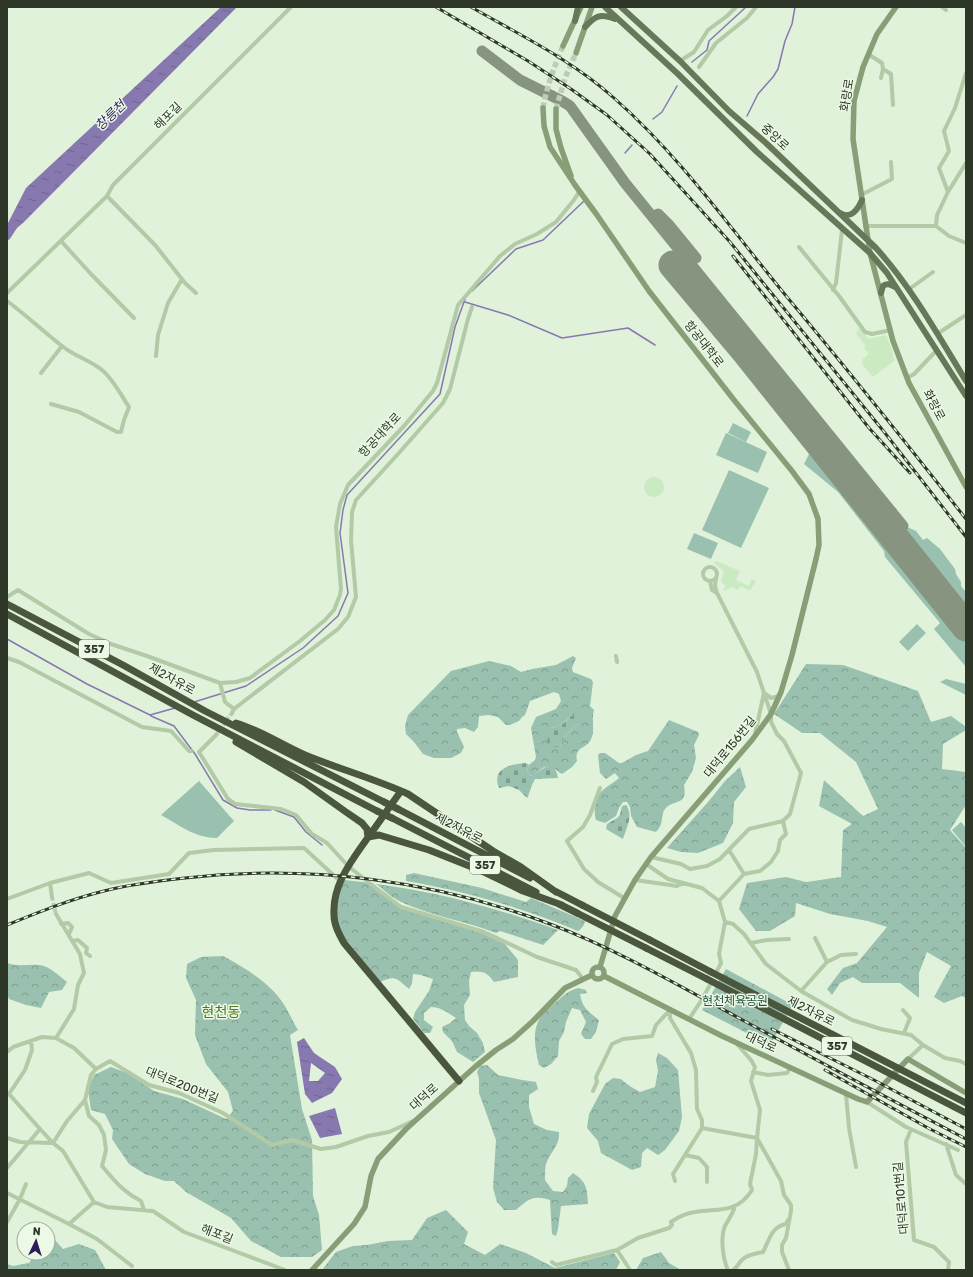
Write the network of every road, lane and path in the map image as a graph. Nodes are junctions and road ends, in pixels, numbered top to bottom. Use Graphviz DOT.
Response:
graph roads {
  1 [pos="291,7"];
  2 [pos="578,7"];
  3 [pos="581,7"];
  4 [pos="592,7"];
  5 [pos="605,7"];
  6 [pos="620,7"];
  7 [pos="736,7"];
  8 [pos="756,7"];
  9 [pos="896,7"];
  10 [pos="619,20"];
  11 [pos="575,21"];
  12 [pos="585,27"];
  13 [pos="563,46"];
  14 [pos="576,53"];
  15 [pos="868,54"];
  16 [pos="680,61"];
  17 [pos="699,67"];
  18 [pos="883,69"];
  19 [pos="966,73"];
  20 [pos="881,78"];
  21 [pos="893,105"];
  22 [pos="543,108"];
  23 [pos="556,109"];
  24 [pos="891,162"];
  25 [pos="966,163"];
  26 [pos="575,186"];
  27 [pos="948,192"];
  28 [pos="580,193"];
  29 [pos="107,196"];
  30 [pos="862,197"];
  31 [pos="835,210"];
  32 [pos="865,226"];
  33 [pos="936,226"];
  34 [pos="842,230"];
  35 [pos="868,240"];
  36 [pos="61,241"];
  37 [pos="966,243"];
  38 [pos="799,247"];
  39 [pos="870,253"];
  40 [pos="933,272"];
  41 [pos="182,279"];
  42 [pos="896,287"];
  43 [pos="833,290"];
  44 [pos="908,290"];
  45 [pos="7,293"];
  46 [pos="196,293"];
  47 [pos="881,293"];
  48 [pos="7,301"];
  49 [pos="472,307"];
  50 [pos="966,315"];
  51 [pos="134,318"];
  52 [pos="891,330"];
  53 [pos="938,334"];
  54 [pos="62,346"];
  55 [pos="937,350"];
  56 [pos="156,356"];
  57 [pos="41,373"];
  58 [pos="907,378"];
  59 [pos="966,381"];
  60 [pos="966,396"];
  61 [pos="51,404"];
  62 [pos="966,487"];
  63 [pos="716,578"];
  64 [pos="710,581"];
  65 [pos="717,593"];
  66 [pos="7,597"];
  67 [pos="7,604"];
  68 [pos="7,614"];
  69 [pos="616,656"];
  70 [pos="7,658"];
  71 [pos="616,662"];
  72 [pos="220,683"];
  73 [pos="764,693"];
  74 [pos="780,696"];
  75 [pos="771,714"];
  76 [pos="219,718"];
  77 [pos="213,726"];
  78 [pos="216,735"];
  79 [pos="753,738"];
  80 [pos="191,751"];
  81 [pos="600,788"];
  82 [pos="401,791"];
  83 [pos="783,821"];
  84 [pos="368,837"];
  85 [pos="729,850"];
  86 [pos="652,857"];
  87 [pos="646,864"];
  88 [pos="348,866"];
  89 [pos="744,874"];
  90 [pos="635,880"];
  91 [pos="340,882"];
  92 [pos="50,883"];
  93 [pos="684,883"];
  94 [pos="556,892"];
  95 [pos="52,897"];
  96 [pos="624,898"];
  97 [pos="7,899"];
  98 [pos="720,901"];
  99 [pos="562,905"];
  100 [pos="56,914"];
  101 [pos="725,922"];
  102 [pos="815,938"];
  103 [pos="789,939"];
  104 [pos="73,941"];
  105 [pos="751,943"];
  106 [pos="856,954"];
  107 [pos="90,956"];
  108 [pos="827,962"];
  109 [pos="600,967"];
  110 [pos="592,975"];
  111 [pos="604,976"];
  112 [pos="583,979"];
  113 [pos="801,992"];
  114 [pos="704,996"];
  115 [pos="701,1001"];
  116 [pos="670,1009"];
  117 [pos="903,1010"];
  118 [pos="689,1019"];
  119 [pos="904,1033"];
  120 [pos="56,1038"];
  121 [pos="31,1041"];
  122 [pos="734,1041"];
  123 [pos="923,1045"];
  124 [pos="7,1052"];
  125 [pos="908,1059"];
  126 [pos="966,1064"];
  127 [pos="790,1068"];
  128 [pos="96,1069"];
  129 [pos="753,1072"];
  130 [pos="459,1081"];
  131 [pos="593,1091"];
  132 [pos="8,1093"];
  133 [pos="966,1093"];
  134 [pos="846,1094"];
  135 [pos="85,1100"];
  136 [pos="867,1102"];
  137 [pos="966,1103"];
  138 [pos="966,1113"];
  139 [pos="417,1119"];
  140 [pos="702,1128"];
  141 [pos="40,1129"];
  142 [pos="911,1129"];
  143 [pos="7,1138"];
  144 [pos="757,1138"];
  145 [pos="29,1142"];
  146 [pos="53,1143"];
  147 [pos="946,1144"];
  148 [pos="958,1150"];
  149 [pos="685,1155"];
  150 [pos="856,1167"];
  151 [pos="7,1168"];
  152 [pos="675,1181"];
  153 [pos="707,1182"];
  154 [pos="26,1184"];
  155 [pos="966,1184"];
  156 [pos="7,1193"];
  157 [pos="20,1199"];
  158 [pos="94,1202"];
  159 [pos="733,1207"];
  160 [pos="144,1210"];
  161 [pos="790,1218"];
  162 [pos="7,1222"];
  163 [pos="69,1224"];
  164 [pos="617,1250"];
  165 [pos="552,1262"];
  166 [pos="132,1266"];
  167 [pos="285,1270"];
  168 [pos="312,1270"];
  169 [pos="630,1270"];
  170 [pos="728,1270"];
  171 [pos="733,1270"];
  172 [pos="789,1270"];
  173 [pos="948,1270"];
  1 -- 29 [label="street, 해포길"];
  2 -- 11 [label="main road"];
  3 -- 11 [label="street"];
  4 -- 12 [label="street"];
  5 -- 10 [label="main road, 중앙로"];
  6 -- 16 [label="main road, 중앙로"];
  7 -- 16 [label="street"];
  8 -- 17 [label="street"];
  9 -- 15 [label="street, 화랑로"];
  10 -- 12 [label="main road"];
  10 -- 34 [label="main road, 중앙로"];
  11 -- 13 [label="street"];
  12 -- 14 [label="street"];
  15 -- 18 [label="street"];
  15 -- 30 [label="street, 화랑로"];
  16 -- 31 [label="main road, 중앙로"];
  18 -- 20 [label="street"];
  18 -- 21 [label="street"];
  19 -- 27 [label="street"];
  22 -- 26 [label="street"];
  23 -- 26 [label="street"];
  24 -- 30 [label="street"];
  25 -- 27 [label="street"];
  26 -- 28 [label="street"];
  27 -- 33 [label="street"];
  28 -- 72 [label="street, 항공대학로"];
  28 -- 74 [label="street, 항공대학로"];
  29 -- 36 [label="street, 해포길"];
  29 -- 41 [label="street"];
  30 -- 31 [label="main road"];
  30 -- 32 [label="street, 화랑로"];
  31 -- 35 [label="main road, 중앙로"];
  32 -- 33 [label="street"];
  32 -- 35 [label="street, 화랑로"];
  33 -- 37 [label="street"];
  34 -- 39 [label="main road, 중앙로"];
  34 -- 43 [label="street"];
  35 -- 39 [label="street, 화랑로"];
  35 -- 44 [label="main road, 중앙로"];
  36 -- 45 [label="street, 해포길"];
  36 -- 51 [label="street"];
  38 -- 43 [label="street"];
  39 -- 42 [label="main road, 중앙로"];
  39 -- 47 [label="street, 화랑로"];
  40 -- 44 [label="street"];
  41 -- 46 [label="street"];
  41 -- 56 [label="street"];
  42 -- 47 [label="main road"];
  42 -- 55 [label="main road, 중앙로"];
  43 -- 52 [label="street"];
  44 -- 53 [label="main road, 중앙로"];
  47 -- 52 [label="street, 화랑로"];
  48 -- 54 [label="street"];
  49 -- 72 [label="street"];
  50 -- 53 [label="street"];
  52 -- 58 [label="street, 화랑로"];
  53 -- 59 [label="main road, 중앙로"];
  54 -- 57 [label="street"];
  54 -- 61 [label="street"];
  55 -- 58 [label="street"];
  55 -- 60 [label="main road, 중앙로"];
  58 -- 62 [label="street, 화랑로"];
  63 -- 64 [label="street"];
  63 -- 64 [label="street"];
  63 -- 65 [label="street"];
  64 -- 65 [label="street, 대덕로156번길"];
  65 -- 73 [label="street, 대덕로156번길"];
  66 -- 72 [label="street"];
  67 -- 76 [label="highway, 제2자유로 / 357"];
  68 -- 77 [label="highway, 제2자유로 / 357"];
  69 -- 71 [label="street"];
  70 -- 80 [label="street"];
  73 -- 74 [label="street"];
  73 -- 75 [label="street, 대덕로156번길"];
  73 -- 79 [label="street"];
  74 -- 75 [label="street, 항공대학로"];
  75 -- 79 [label="street, 대덕로156번길"];
  75 -- 83 [label="street"];
  76 -- 82 [label="highway"];
  76 -- 94 [label="highway, 제2자유로 / 357, bridge"];
  77 -- 84 [label="highway"];
  77 -- 99 [label="highway, 제2자유로 / 357, bridge"];
  78 -- 88 [label="street"];
  79 -- 86 [label="street, 대덕로156번길"];
  81 -- 96 [label="street"];
  82 -- 84 [label="highway"];
  82 -- 94 [label="highway"];
  83 -- 85 [label="street"];
  83 -- 89 [label="street"];
  84 -- 88 [label="highway"];
  84 -- 99 [label="highway"];
  85 -- 86 [label="street"];
  85 -- 89 [label="street"];
  86 -- 87 [label="street, 대덕로156번길"];
  87 -- 90 [label="street, 대덕로156번길"];
  87 -- 93 [label="street"];
  88 -- 91 [label="highway"];
  88 -- 112 [label="street"];
  89 -- 98 [label="street"];
  90 -- 93 [label="street"];
  90 -- 96 [label="street, 대덕로156번길"];
  91 -- 92 [label="street"];
  91 -- 130 [label="highway"];
  92 -- 95 [label="street"];
  92 -- 97 [label="street"];
  93 -- 98 [label="street"];
  94 -- 137 [label="highway, 제2자유로 / 357, bridge"];
  96 -- 109 [label="street, 대덕로156번길"];
  98 -- 101 [label="street"];
  99 -- 138 [label="highway, 제2자유로 / 357, bridge"];
  100 -- 104 [label="street"];
  101 -- 105 [label="street"];
  101 -- 114 [label="street"];
  102 -- 108 [label="street"];
  103 -- 105 [label="street"];
  104 -- 107 [label="street"];
  104 -- 120 [label="street"];
  105 -- 113 [label="street"];
  106 -- 108 [label="street"];
  108 -- 113 [label="street"];
  109 -- 110 [label="street"];
  109 -- 111 [label="street"];
  110 -- 111 [label="street"];
  110 -- 112 [label="street, 대덕로"];
  111 -- 116 [label="street, 대덕로"];
  112 -- 130 [label="street, 대덕로"];
  113 -- 119 [label="street"];
  115 -- 118 [label="street"];
  116 -- 118 [label="street, 대덕로"];
  116 -- 131 [label="street"];
  116 -- 140 [label="street"];
  117 -- 119 [label="street"];
  118 -- 122 [label="street, 대덕로"];
  119 -- 123 [label="street"];
  120 -- 121 [label="street"];
  120 -- 128 [label="street"];
  121 -- 124 [label="street"];
  121 -- 132 [label="street"];
  122 -- 127 [label="street, 대덕로"];
  122 -- 129 [label="street"];
  123 -- 125 [label="street"];
  123 -- 126 [label="street"];
  125 -- 133 [label="street"];
  125 -- 136 [label="street"];
  127 -- 129 [label="street"];
  127 -- 134 [label="street, 대덕로"];
  128 -- 135 [label="street"];
  128 -- 139 [label="street, 대덕로200번길"];
  129 -- 144 [label="street"];
  130 -- 139 [label="street, 대덕로"];
  132 -- 141 [label="street"];
  134 -- 136 [label="street, 대덕로"];
  134 -- 150 [label="street"];
  135 -- 146 [label="street"];
  135 -- 160 [label="street, 해포길"];
  136 -- 142 [label="street, 대덕로"];
  139 -- 168 [label="street, 대덕로"];
  140 -- 144 [label="street"];
  140 -- 149 [label="street"];
  141 -- 145 [label="street"];
  141 -- 146 [label="street"];
  142 -- 147 [label="street, 대덕로"];
  142 -- 173 [label="street, 대덕로101번길"];
  143 -- 145 [label="street"];
  144 -- 159 [label="street"];
  144 -- 161 [label="street"];
  145 -- 146 [label="street"];
  145 -- 151 [label="street"];
  146 -- 158 [label="street"];
  147 -- 148 [label="street, 대덕로"];
  147 -- 155 [label="street"];
  149 -- 152 [label="street"];
  149 -- 153 [label="street"];
  154 -- 157 [label="street"];
  156 -- 157 [label="street"];
  157 -- 162 [label="street"];
  157 -- 163 [label="street"];
  158 -- 160 [label="street, 해포길"];
  158 -- 163 [label="street"];
  159 -- 164 [label="street"];
  159 -- 170 [label="street"];
  160 -- 167 [label="street, 해포길"];
  161 -- 171 [label="street"];
  161 -- 172 [label="street"];
  163 -- 166 [label="street"];
  164 -- 165 [label="street"];
  164 -- 169 [label="street"];
}
